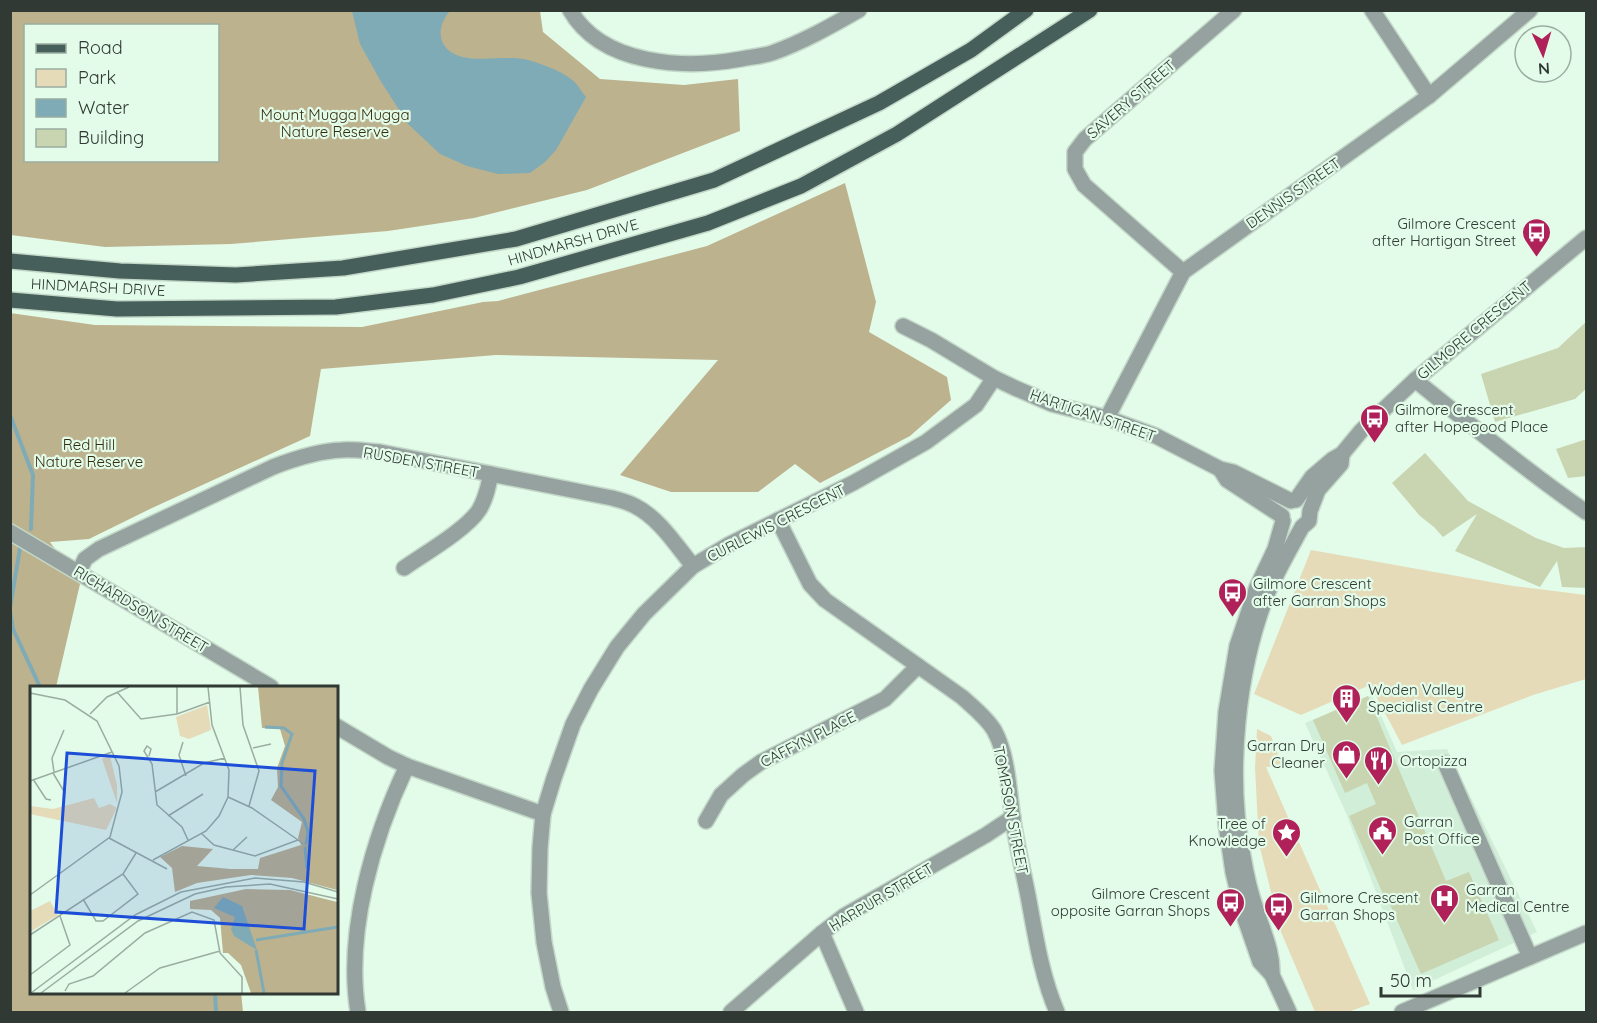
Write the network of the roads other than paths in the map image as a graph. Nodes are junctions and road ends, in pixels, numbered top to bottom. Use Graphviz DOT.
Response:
graph roads {
  1 [pos="570,10"];
  2 [pos="859,10"];
  3 [pos="1026,10"];
  4 [pos="1090,10"];
  5 [pos="1234,10"];
  6 [pos="1372,10"];
  7 [pos="1530,10"];
  8 [pos="1429,96"];
  9 [pos="1587,238"];
  10 [pos="10,261"];
  11 [pos="1183,272"];
  12 [pos="10,300"];
  13 [pos="903,326"];
  14 [pos="994,378"];
  15 [pos="1415,380"];
  16 [pos="1107,418"];
  17 [pos="1342,454"];
  18 [pos="1220,469"];
  19 [pos="490,474"];
  20 [pos="1293,501"];
  21 [pos="1310,512"];
  22 [pos="1587,512"];
  23 [pos="1282,519"];
  24 [pos="778,520"];
  25 [pos="1302,527"];
  26 [pos="10,532"];
  27 [pos="1281,551"];
  28 [pos="693,566"];
  29 [pos="404,568"];
  30 [pos="79,572"];
  31 [pos="918,666"];
  32 [pos="269,686"];
  33 [pos="338,727"];
  34 [pos="1445,763"];
  35 [pos="407,766"];
  36 [pos="543,814"];
  37 [pos="1013,817"];
  38 [pos="706,821"];
  39 [pos="822,933"];
  40 [pos="1587,933"];
  41 [pos="1530,957"];
  42 [pos="358,1012"];
  43 [pos="561,1012"];
  44 [pos="731,1012"];
  45 [pos="856,1012"];
  46 [pos="1057,1012"];
  47 [pos="1289,1012"];
  48 [pos="1402,1012"];
  1 -- 2 [label="street"];
  3 -- 10 [label="main road, HINDMARSH DRIVE"];
  4 -- 12 [label="main road, HINDMARSH DRIVE"];
  5 -- 11 [label="street, SAVERY STREET"];
  6 -- 8 [label="street"];
  7 -- 8 [label="street, DENNIS STREET"];
  8 -- 11 [label="street, DENNIS STREET"];
  9 -- 15 [label="street, GILMORE CRESCENT"];
  11 -- 16 [label="street, DENNIS STREET"];
  13 -- 14 [label="street, HARTIGAN STREET"];
  14 -- 16 [label="street, HARTIGAN STREET"];
  14 -- 24 [label="street, CURLEWIS CRESCENT"];
  15 -- 17 [label="street, GILMORE CRESCENT"];
  15 -- 22 [label="street"];
  16 -- 18 [label="street, HARTIGAN STREET"];
  17 -- 20 [label="street, GILMORE CRESCENT"];
  17 -- 21 [label="street, GILMORE CRESCENT"];
  18 -- 20 [label="street, HARTIGAN STREET"];
  18 -- 23 [label="street, HARTIGAN STREET"];
  19 -- 28 [label="street, RUSDEN STREET"];
  19 -- 29 [label="street"];
  19 -- 30 [label="street, RUSDEN STREET"];
  20 -- 21 [label="street"];
  20 -- 23 [label="street"];
  21 -- 25 [label="street"];
  23 -- 25 [label="street"];
  23 -- 27 [label="street"];
  24 -- 28 [label="street, CURLEWIS CRESCENT"];
  24 -- 31 [label="street, TOMPSON STREET"];
  25 -- 27 [label="street"];
  26 -- 30 [label="street, RICHARDSON STREET"];
  27 -- 47 [label="street"];
  28 -- 36 [label="street, CURLEWIS CRESCENT"];
  30 -- 32 [label="street, RICHARDSON STREET"];
  31 -- 37 [label="street, TOMPSON STREET"];
  31 -- 38 [label="street, CAFFYN PLACE"];
  33 -- 35 [label="street"];
  34 -- 41 [label="street"];
  35 -- 36 [label="street"];
  35 -- 42 [label="street"];
  36 -- 43 [label="street, CURLEWIS CRESCENT"];
  37 -- 39 [label="street, HARPUR STREET"];
  37 -- 46 [label="street, TOMPSON STREET"];
  39 -- 44 [label="street, HARPUR STREET"];
  39 -- 45 [label="street"];
  40 -- 41 [label="street"];
  41 -- 48 [label="street"];
}
